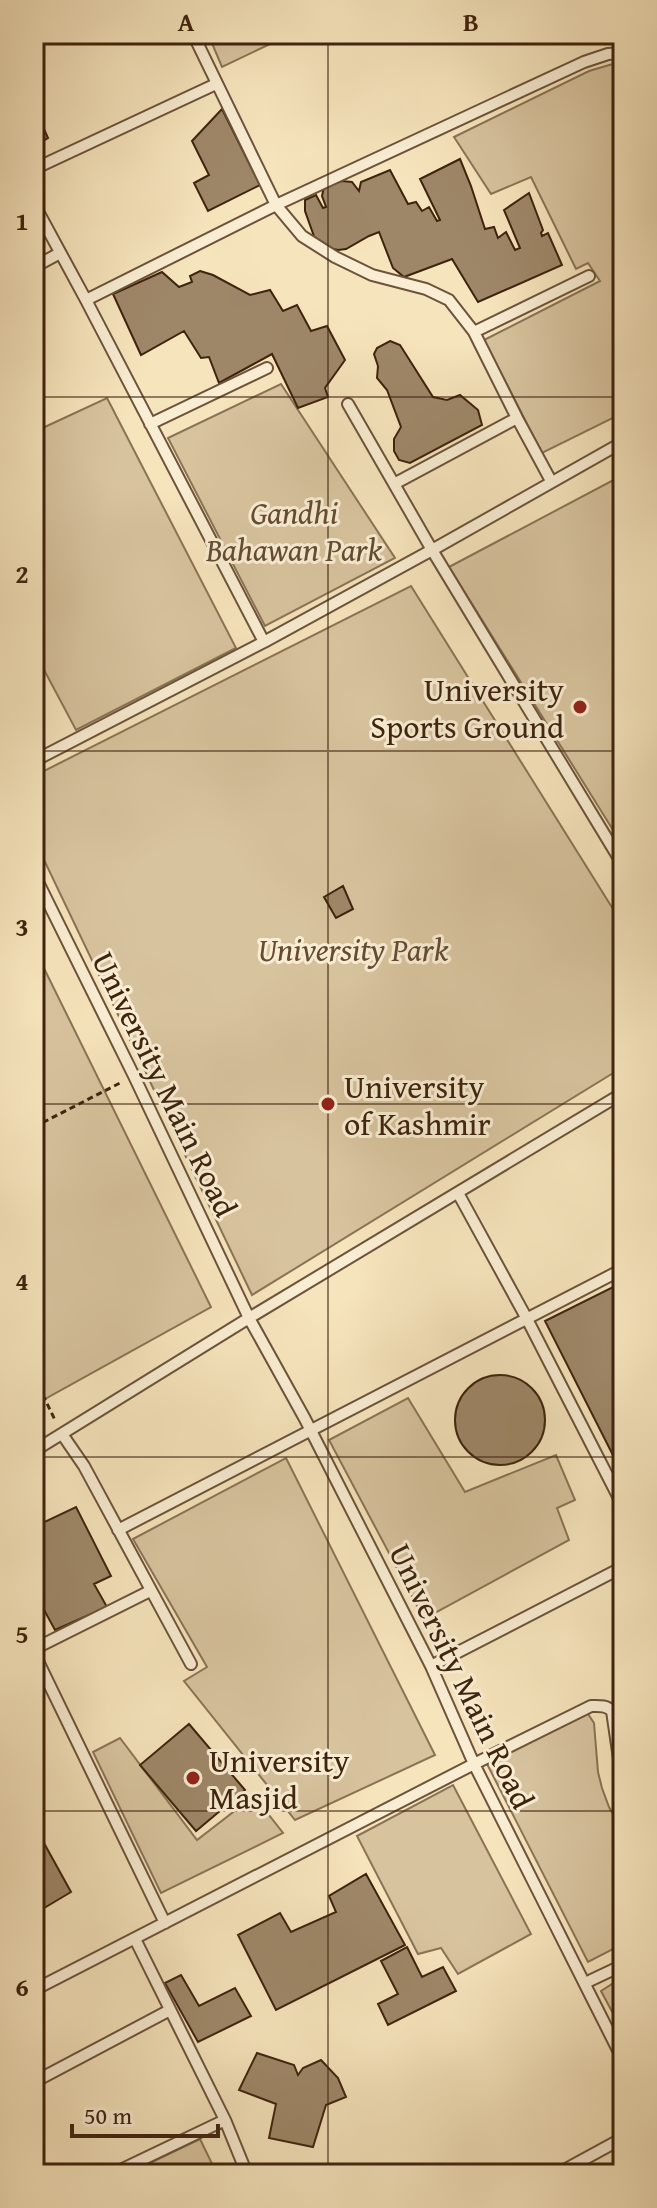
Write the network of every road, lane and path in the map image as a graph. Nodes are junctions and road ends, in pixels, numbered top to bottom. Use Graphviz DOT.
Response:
graph roads {
  1 [pos="193,34"];
  2 [pos="623,53"];
  3 [pos="216,84"];
  4 [pos="34,169"];
  5 [pos="34,204"];
  6 [pos="276,205"];
  7 [pos="60,253"];
  8 [pos="34,267"];
  9 [pos="589,276"];
  10 [pos="86,300"];
  11 [pos="474,332"];
  12 [pos="267,368"];
  13 [pos="348,404"];
  14 [pos="517,418"];
  15 [pos="150,424"];
  16 [pos="623,442"];
  17 [pos="551,481"];
  18 [pos="394,484"];
  19 [pos="432,550"];
  20 [pos="264,642"];
  21 [pos="34,761"];
  22 [pos="623,865"];
  23 [pos="34,874"];
  24 [pos="134,1076"];
  25 [pos="623,1093"];
  26 [pos="34,1127"];
  27 [pos="458,1193"];
  28 [pos="623,1269"];
  29 [pos="249,1318"];
  30 [pos="527,1319"];
  31 [pos="34,1377"];
  32 [pos="310,1430"];
  33 [pos="62,1434"];
  34 [pos="34,1451"];
  35 [pos="623,1506"];
  36 [pos="118,1530"];
  37 [pos="623,1567"];
  38 [pos="150,1591"];
  39 [pos="34,1651"];
  40 [pos="191,1664"];
  41 [pos="431,1666"];
  42 [pos="474,1764"];
  43 [pos="623,1786"];
  44 [pos="165,1923"];
  45 [pos="135,1939"];
  46 [pos="623,1965"];
  47 [pos="585,1983"];
  48 [pos="34,1990"];
  49 [pos="170,2010"];
  50 [pos="623,2060"];
  51 [pos="34,2082"];
  52 [pos="225,2120"];
  53 [pos="623,2138"];
  54 [pos="112,2174"];
  55 [pos="247,2174"];
  56 [pos="557,2174"];
  1 -- 3 [label="lane"];
  2 -- 6 [label="lane"];
  3 -- 4 [label="lane"];
  3 -- 6 [label="lane"];
  5 -- 7 [label="lane"];
  6 -- 10 [label="lane"];
  6 -- 11 [label="lane"];
  7 -- 8 [label="lane"];
  7 -- 10 [label="lane"];
  9 -- 11 [label="lane"];
  10 -- 15 [label="lane"];
  11 -- 14 [label="lane"];
  12 -- 15 [label="lane"];
  13 -- 18 [label="lane"];
  14 -- 17 [label="lane"];
  14 -- 18 [label="lane"];
  15 -- 20 [label="lane"];
  16 -- 17 [label="lane"];
  17 -- 19 [label="lane"];
  18 -- 19 [label="lane"];
  19 -- 20 [label="lane"];
  19 -- 22 [label="lane"];
  20 -- 21 [label="lane"];
  23 -- 24 [label="lane, University Main Road"];
  24 -- 26 [label="path"];
  24 -- 29 [label="lane, University Main Road"];
  25 -- 27 [label="lane"];
  27 -- 29 [label="lane"];
  27 -- 30 [label="lane"];
  28 -- 30 [label="lane"];
  29 -- 32 [label="lane, University Main Road"];
  29 -- 33 [label="lane"];
  30 -- 32 [label="lane"];
  30 -- 35 [label="lane"];
  31 -- 33 [label="path"];
  32 -- 36 [label="lane"];
  32 -- 41 [label="lane, University Main Road"];
  33 -- 34 [label="lane"];
  33 -- 36 [label="lane"];
  36 -- 38 [label="lane"];
  37 -- 41 [label="lane"];
  38 -- 39 [label="lane"];
  38 -- 40 [label="lane"];
  39 -- 44 [label="lane"];
  41 -- 42 [label="lane, University Main Road"];
  42 -- 43 [label="lane"];
  42 -- 44 [label="lane"];
  42 -- 47 [label="lane, University Main Road"];
  44 -- 45 [label="lane"];
  45 -- 48 [label="lane"];
  45 -- 49 [label="lane"];
  46 -- 47 [label="lane"];
  47 -- 50 [label="lane, University Main Road"];
  49 -- 51 [label="lane"];
  49 -- 52 [label="lane"];
  52 -- 54 [label="lane"];
  52 -- 55 [label="lane"];
  53 -- 56 [label="lane"];
}
